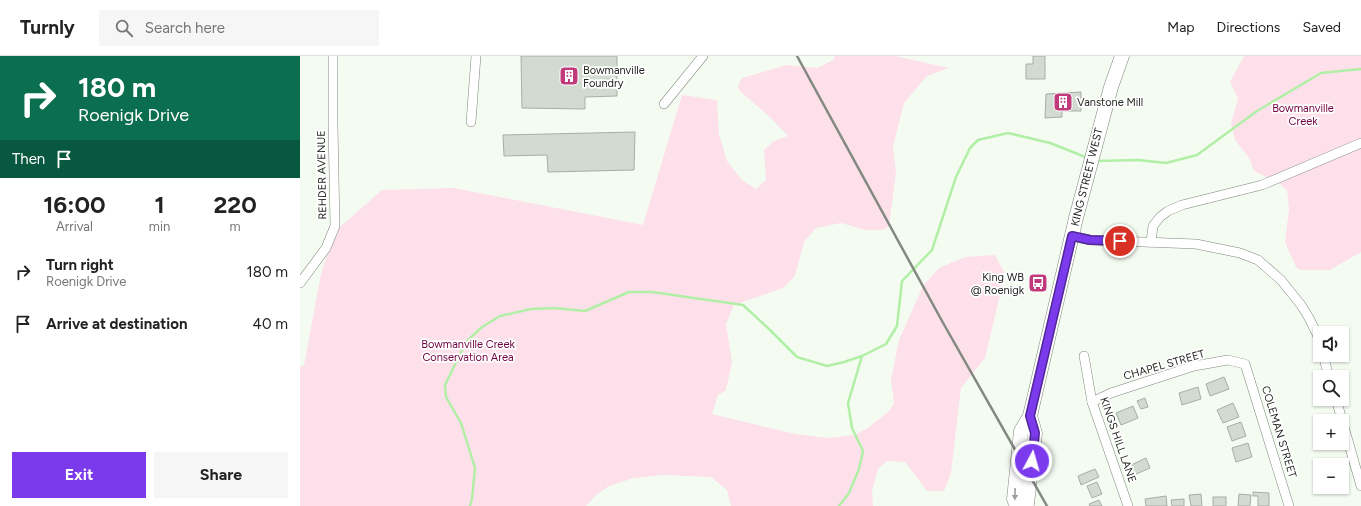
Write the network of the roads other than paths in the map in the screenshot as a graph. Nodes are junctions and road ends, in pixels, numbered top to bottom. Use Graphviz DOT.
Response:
graph roads {
  1 [pos="333,56"];
  2 [pos="476,56"];
  3 [pos="703,56"];
  4 [pos="1122,56"];
  5 [pos="664,104"];
  6 [pos="471,122"];
  7 [pos="1361,143"];
  8 [pos="1072,236"];
  9 [pos="1151,242"];
  10 [pos="300,283"];
  11 [pos="1313,326"];
  12 [pos="1084,356"];
  13 [pos="1245,364"];
  14 [pos="1092,402"];
  15 [pos="1338,406"];
  16 [pos="1030,416"];
  17 [pos="1361,486"];
  18 [pos="1017,506"];
  19 [pos="1024,506"];
  20 [pos="1128,506"];
  21 [pos="1289,506"];
  1 -- 10 [label="street, REHDER AVENUE"];
  2 -- 6 [label="street"];
  3 -- 5 [label="street"];
  4 -- 8 [label="main road, KING STREET WEST"];
  7 -- 9 [label="street"];
  8 -- 9 [label="street"];
  8 -- 16 [label="main road, KING STREET WEST"];
  9 -- 11 [label="street"];
  12 -- 14 [label="street, KINGS HILL LANE"];
  13 -- 14 [label="street, CHAPEL STREET"];
  13 -- 21 [label="street, COLEMAN STREET"];
  14 -- 20 [label="street, KINGS HILL LANE"];
  15 -- 17 [label="street"];
  16 -- 18 [label="main road, KING STREET WEST, one-way"];
  16 -- 19 [label="main road, KING STREET WEST"];
}
